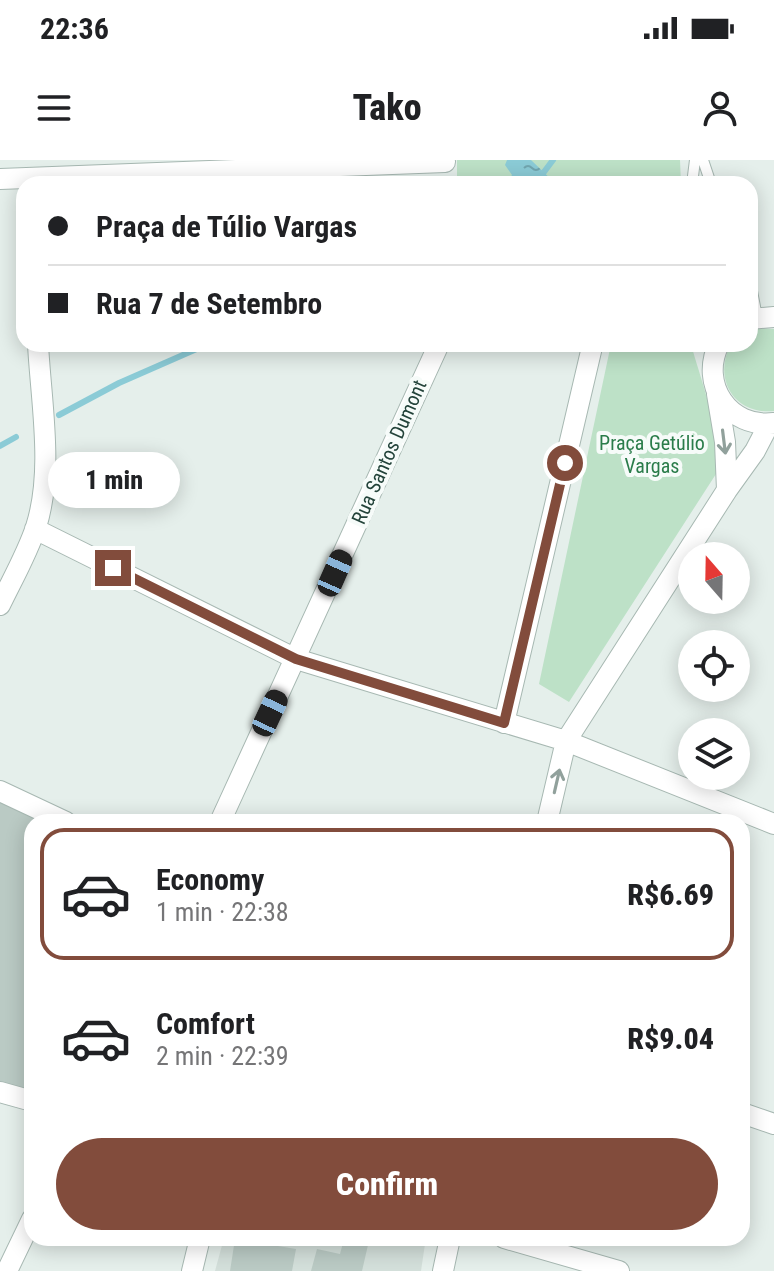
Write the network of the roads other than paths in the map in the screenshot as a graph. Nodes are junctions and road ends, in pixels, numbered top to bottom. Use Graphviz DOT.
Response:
graph roads {
  1 [pos="445,161"];
  2 [pos="233,165"];
  3 [pos="30,174"];
  4 [pos="38,352"];
  5 [pos="435,352"];
  6 [pos="591,352"];
  7 [pos="714,352"];
  8 [pos="717,394"];
  9 [pos="772,424"];
  10 [pos="727,490"];
  11 [pos="35,529"];
  12 [pos="0,605"];
  13 [pos="296,659"];
  14 [pos="504,723"];
  15 [pos="566,741"];
  16 [pos="0,791"];
  17 [pos="49,814"];
  18 [pos="224,814"];
  19 [pos="549,814"];
  20 [pos="749,814"];
  21 [pos="750,814"];
  22 [pos="774,824"];
  23 [pos="0,1092"];
  24 [pos="24,1099"];
  25 [pos="750,1116"];
  26 [pos="774,1124"];
  27 [pos="24,1236"];
  28 [pos="198,1246"];
  29 [pos="448,1246"];
  30 [pos="532,1246"];
  31 [pos="7,1271"];
  32 [pos="192,1271"];
  33 [pos="443,1271"];
  34 [pos="619,1271"];
  1 -- 2 [label="street"];
  2 -- 3 [label="street"];
  4 -- 11 [label="street"];
  5 -- 13 [label="street, Rua Santos Dumont"];
  6 -- 14 [label="street"];
  7 -- 8 [label="street"];
  8 -- 9 [label="street"];
  8 -- 10 [label="street, one-way"];
  9 -- 10 [label="street"];
  10 -- 15 [label="street"];
  11 -- 12 [label="street"];
  11 -- 13 [label="street"];
  13 -- 14 [label="street"];
  13 -- 18 [label="street, Rua Santos Dumont"];
  14 -- 15 [label="street"];
  19 -- 15 [label="street, one-way"];
  15 -- 20 [label="street"];
  16 -- 17 [label="street"];
  21 -- 22 [label="street"];
  23 -- 24 [label="street"];
  25 -- 26 [label="street"];
  27 -- 31 [label="street"];
  28 -- 32 [label="street"];
  29 -- 33 [label="street"];
  30 -- 34 [label="street"];
}
